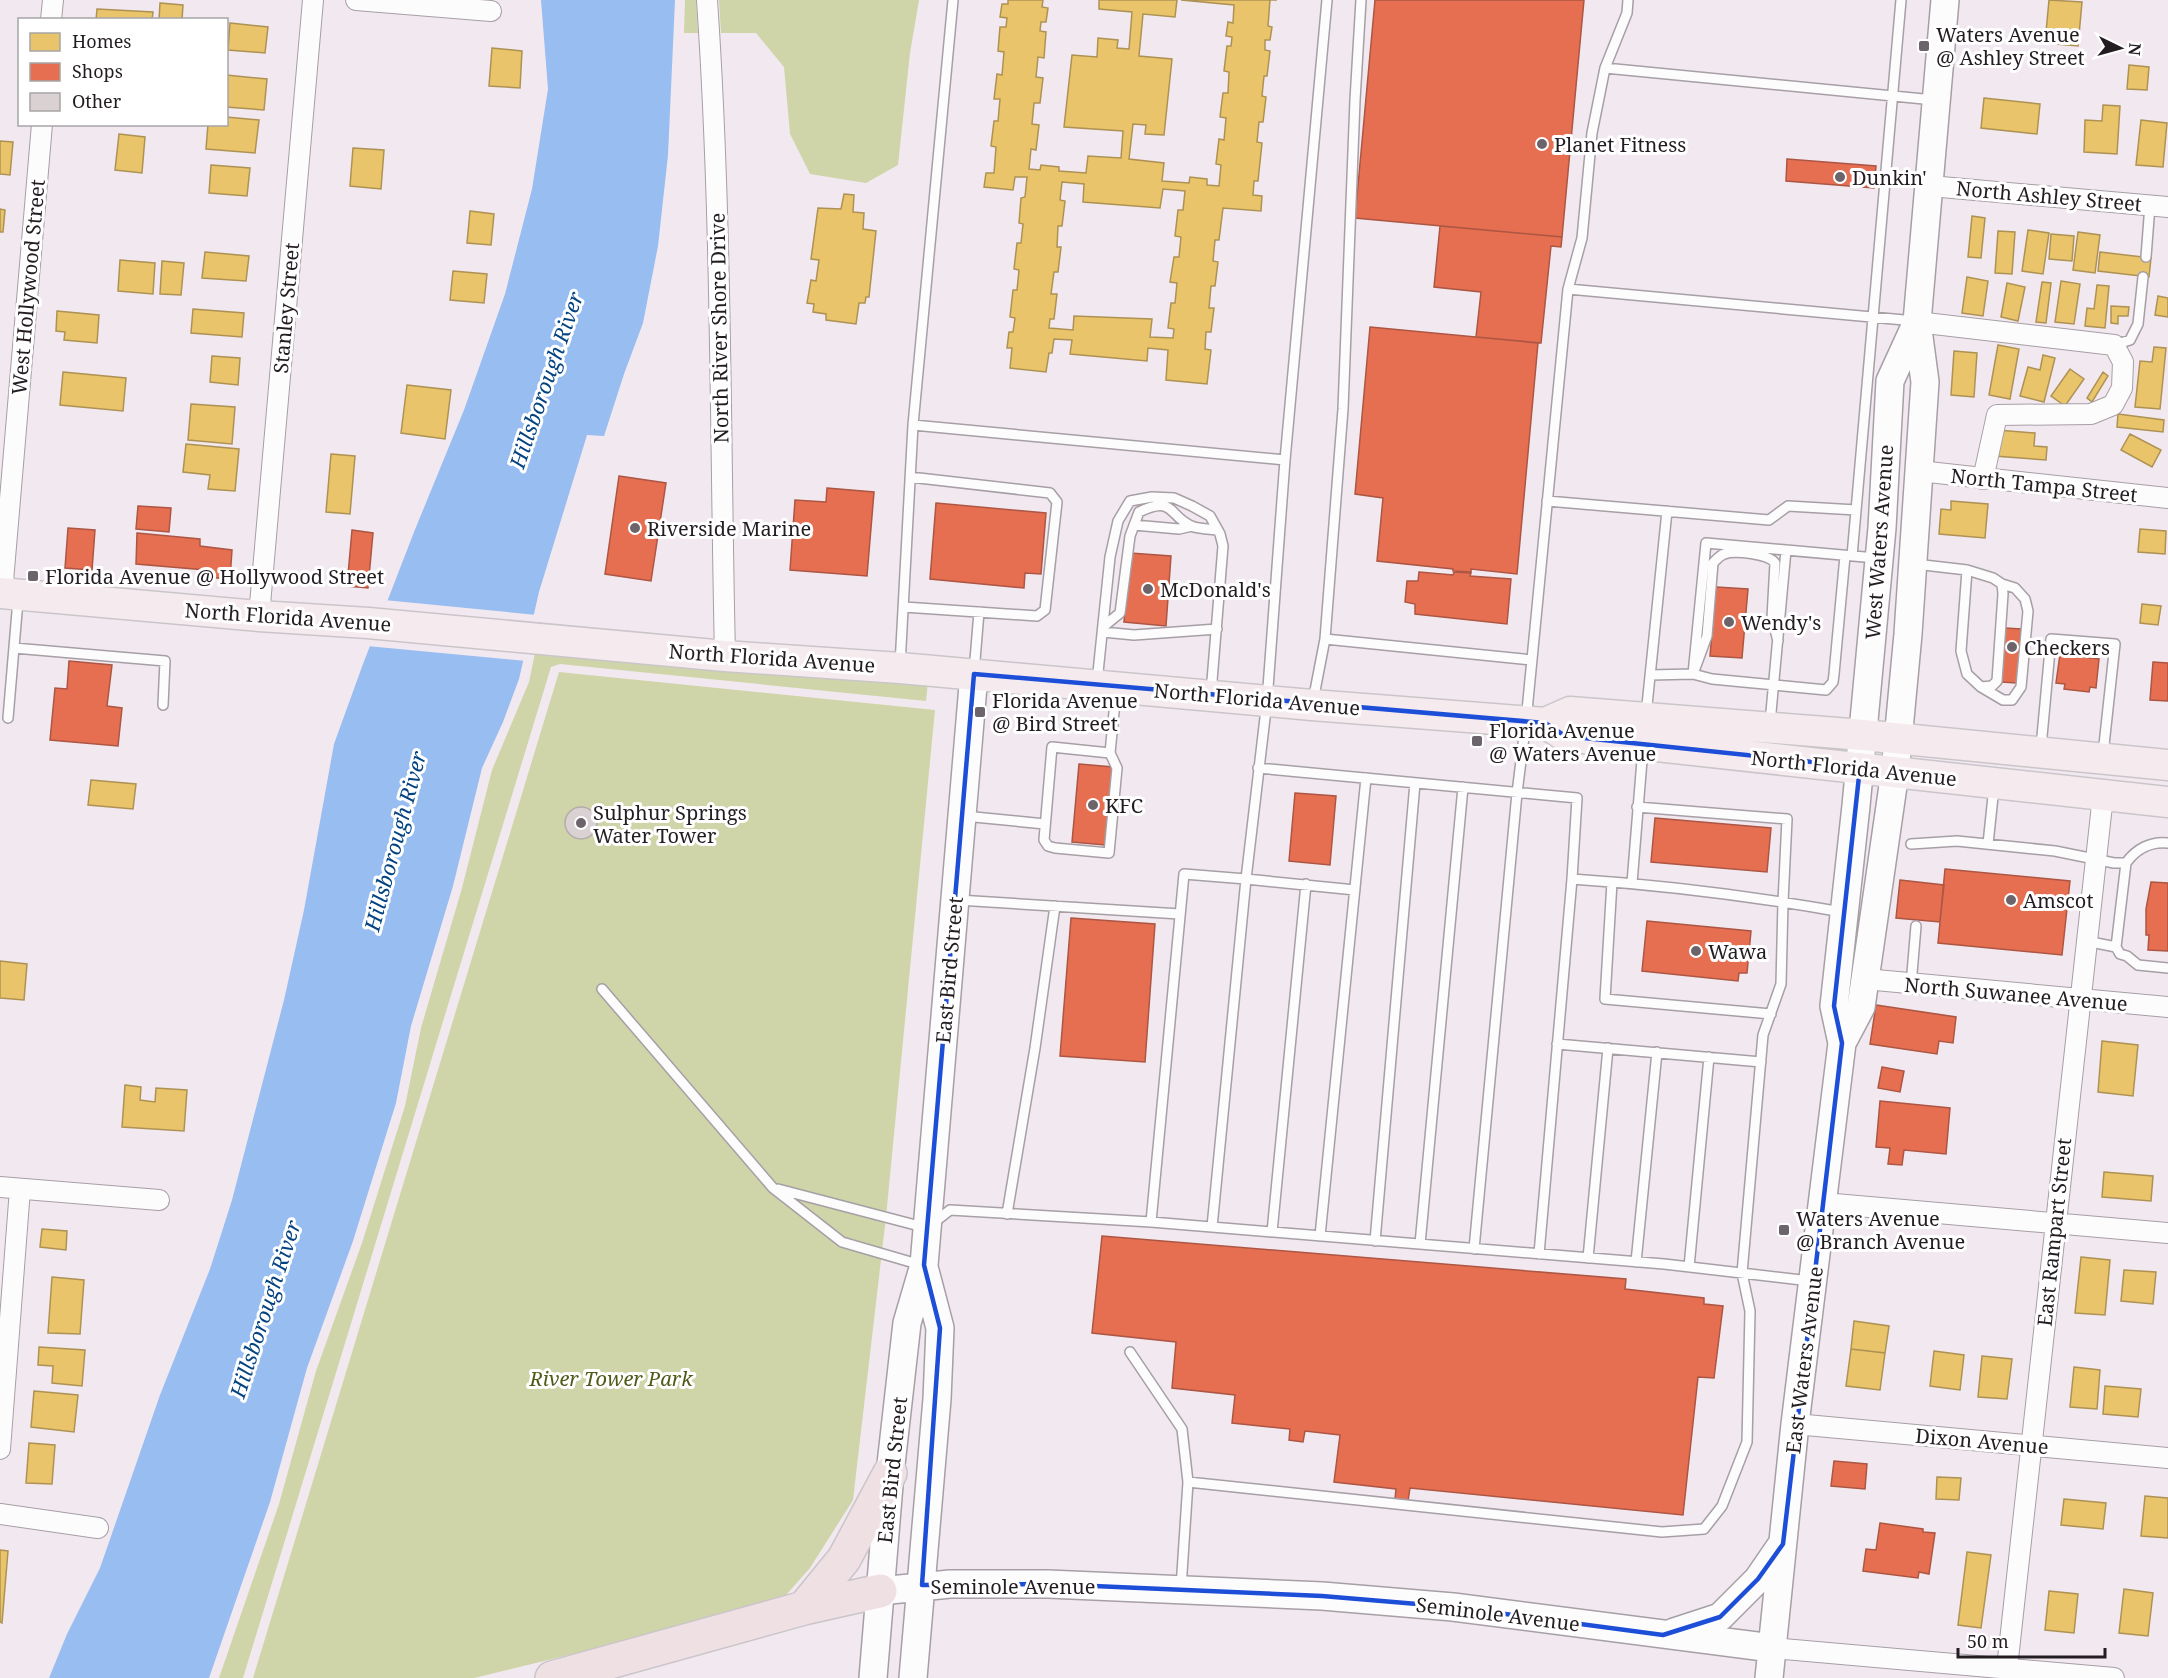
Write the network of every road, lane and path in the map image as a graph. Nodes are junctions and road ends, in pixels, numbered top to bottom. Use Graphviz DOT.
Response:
graph roads {
  1 [pos="53,0"];
  2 [pos="314,0"];
  3 [pos="356,0"];
  4 [pos="707,0"];
  5 [pos="954,0"];
  6 [pos="1327,0"];
  7 [pos="1361,0"];
  8 [pos="1628,0"];
  9 [pos="1901,0"];
  10 [pos="1945,0"];
  11 [pos="491,11"];
  12 [pos="51,18"];
  13 [pos="1605,68"];
  14 [pos="1893,96"];
  15 [pos="1936,100"];
  16 [pos="42,126"];
  17 [pos="1930,186"];
  18 [pos="2159,206"];
  19 [pos="2146,257"];
  20 [pos="2144,277"];
  21 [pos="1568,289"];
  22 [pos="1873,318"];
  23 [pos="1917,322"];
  24 [pos="2114,345"];
  25 [pos="913,425"];
  26 [pos="1285,460"];
  27 [pos="1919,471"];
  28 [pos="910,477"];
  29 [pos="1872,479"];
  30 [pos="1983,479"];
  31 [pos="2168,498"];
  32 [pos="1547,501"];
  33 [pos="1856,510"];
  34 [pos="1667,511"];
  35 [pos="1134,525"];
  36 [pos="1192,526"];
  37 [pos="1218,531"];
  38 [pos="1786,550"];
  39 [pos="1859,557"];
  40 [pos="1913,563"];
  41 [pos="1967,570"];
  42 [pos="2002,584"];
  43 [pos="7,593"];
  44 [pos="904,607"];
  45 [pos="979,612"];
  46 [pos="259,616"];
  47 [pos="1103,629"];
  48 [pos="1217,629"];
  49 [pos="1325,639"];
  50 [pos="1778,641"];
  51 [pos="14,648"];
  52 [pos="725,656"];
  53 [pos="1532,660"];
  54 [pos="900,668"];
  55 [pos="974,674"];
  56 [pos="1693,674"];
  57 [pos="1650,675"];
  58 [pos="1107,685"];
  59 [pos="1774,685"];
  60 [pos="1981,687"];
  61 [pos="1210,695"];
  62 [pos="1267,701"];
  63 [pos="163,705"];
  64 [pos="1312,705"];
  65 [pos="8,718"];
  66 [pos="1535,722"];
  67 [pos="1770,728"];
  68 [pos="1644,732"];
  69 [pos="1863,735"];
  70 [pos="1898,739"];
  71 [pos="1110,753"];
  72 [pos="2040,753"];
  73 [pos="2103,759"];
  74 [pos="2168,765"];
  75 [pos="1860,767"];
  76 [pos="1258,768"];
  77 [pos="1895,772"];
  78 [pos="1366,778"];
  79 [pos="1415,783"];
  80 [pos="1994,783"];
  81 [pos="1463,787"];
  82 [pos="1517,793"];
  83 [pos="2103,796"];
  84 [pos="2168,802"];
  85 [pos="1637,807"];
  86 [pos="962,815"];
  87 [pos="1045,824"];
  88 [pos="2168,843"];
  89 [pos="1911,844"];
  90 [pos="1988,844"];
  91 [pos="2096,859"];
  92 [pos="2126,862"];
  93 [pos="1246,879"];
  94 [pos="1572,879"];
  95 [pos="1612,882"];
  96 [pos="1632,883"];
  97 [pos="1306,884"];
  98 [pos="1355,890"];
  99 [pos="955,899"];
  100 [pos="1782,902"];
  101 [pos="1054,906"];
  102 [pos="1844,913"];
  103 [pos="1180,914"];
  104 [pos="1916,926"];
  105 [pos="2086,941"];
  106 [pos="2116,947"];
  107 [pos="2168,968"];
  108 [pos="1865,979"];
  109 [pos="1911,985"];
  110 [pos="602,989"];
  111 [pos="2079,999"];
  112 [pos="2168,1007"];
  113 [pos="1771,1014"];
  114 [pos="1842,1043"];
  115 [pos="1557,1044"];
  116 [pos="1608,1048"];
  117 [pos="1657,1053"];
  118 [pos="1709,1057"];
  119 [pos="1761,1062"];
  120 [pos="10,1188"];
  121 [pos="773,1188"];
  122 [pos="159,1200"];
  123 [pos="1823,1203"];
  124 [pos="1007,1214"];
  125 [pos="1151,1222"];
  126 [pos="2055,1223"];
  127 [pos="1212,1227"];
  128 [pos="927,1228"];
  129 [pos="1272,1232"];
  130 [pos="2168,1233"];
  131 [pos="1320,1236"];
  132 [pos="1375,1240"];
  133 [pos="1420,1244"];
  134 [pos="1474,1249"];
  135 [pos="1539,1254"];
  136 [pos="1588,1258"];
  137 [pos="1636,1262"];
  138 [pos="924,1265"];
  139 [pos="1689,1267"];
  140 [pos="1743,1273"];
  141 [pos="1813,1281"];
  142 [pos="1130,1352"];
  143 [pos="1795,1424"];
  144 [pos="2032,1446"];
  145 [pos="0,1449"];
  146 [pos="2168,1458"];
  147 [pos="890,1473"];
  148 [pos="1188,1482"];
  149 [pos="0,1514"];
  150 [pos="98,1528"];
  151 [pos="1783,1544"];
  152 [pos="922,1586"];
  153 [pos="1181,1589"];
  154 [pos="880,1592"];
  155 [pos="804,1608"];
  156 [pos="1663,1635"];
  157 [pos="1772,1648"];
  158 [pos="2007,1668"];
  159 [pos="552,1678"];
  160 [pos="873,1678"];
  161 [pos="913,1678"];
  162 [pos="1769,1678"];
  163 [pos="2114,1678"];
  1 -- 12 [label="street"];
  2 -- 46 [label="street, Stanley Street"];
  3 -- 11 [label="street"];
  4 -- 52 [label="street, North River Shore Drive"];
  5 -- 25 [label="lane"];
  6 -- 26 [label="lane"];
  7 -- 49 [label="lane"];
  8 -- 13 [label="lane"];
  9 -- 14 [label="lane"];
  10 -- 15 [label="main road, West Waters Avenue"];
  13 -- 14 [label="lane"];
  13 -- 21 [label="lane"];
  14 -- 15 [label="lane"];
  14 -- 22 [label="lane"];
  15 -- 17 [label="main road, West Waters Avenue"];
  16 -- 43 [label="street, West Hollywood Street"];
  17 -- 18 [label="street, North Ashley Street"];
  17 -- 23 [label="main road, West Waters Avenue"];
  18 -- 19 [label="lane"];
  20 -- 24 [label="lane"];
  21 -- 22 [label="lane"];
  21 -- 32 [label="lane"];
  22 -- 23 [label="lane"];
  22 -- 29 [label="lane"];
  23 -- 24 [label="street"];
  23 -- 27 [label="main road, West Waters Avenue"];
  23 -- 29 [label="main road, West Waters Avenue"];
  24 -- 30 [label="street"];
  25 -- 26 [label="lane"];
  25 -- 28 [label="lane"];
  26 -- 62 [label="lane"];
  27 -- 30 [label="street, North Tampa Street"];
  27 -- 40 [label="main road, West Waters Avenue"];
  28 -- 44 [label="lane"];
  28 -- 45 [label="lane"];
  29 -- 33 [label="lane"];
  29 -- 39 [label="main road, West Waters Avenue"];
  30 -- 31 [label="street, North Tampa Street"];
  32 -- 34 [label="lane"];
  32 -- 53 [label="lane"];
  33 -- 34 [label="lane"];
  33 -- 39 [label="lane"];
  34 -- 57 [label="lane"];
  35 -- 36 [label="lane"];
  35 -- 36 [label="lane"];
  35 -- 47 [label="lane"];
  36 -- 37 [label="lane"];
  37 -- 47 [label="lane"];
  37 -- 48 [label="lane"];
  38 -- 39 [label="lane"];
  38 -- 50 [label="lane"];
  38 -- 56 [label="lane"];
  39 -- 59 [label="lane"];
  39 -- 69 [label="main road, West Waters Avenue"];
  40 -- 41 [label="lane"];
  40 -- 70 [label="main road, West Waters Avenue"];
  41 -- 42 [label="lane"];
  41 -- 60 [label="lane"];
  42 -- 60 [label="lane"];
  42 -- 60 [label="lane"];
  43 -- 46 [label="main road, North Florida Avenue"];
  43 -- 51 [label="lane"];
  44 -- 45 [label="lane"];
  44 -- 54 [label="lane"];
  45 -- 55 [label="lane"];
  46 -- 52 [label="main road, North Florida Avenue"];
  47 -- 48 [label="lane"];
  47 -- 58 [label="lane"];
  48 -- 61 [label="lane"];
  49 -- 53 [label="lane"];
  49 -- 64 [label="lane"];
  50 -- 56 [label="lane"];
  50 -- 59 [label="lane"];
  51 -- 63 [label="lane"];
  51 -- 65 [label="lane"];
  52 -- 54 [label="main road, North Florida Avenue"];
  53 -- 66 [label="lane"];
  54 -- 55 [label="main road, North Florida Avenue"];
  55 -- 58 [label="main road, North Florida Avenue"];
  55 -- 86 [label="main road, East Bird Street"];
  56 -- 57 [label="lane"];
  56 -- 59 [label="lane"];
  57 -- 68 [label="lane"];
  58 -- 61 [label="main road, North Florida Avenue"];
  58 -- 71 [label="lane"];
  59 -- 67 [label="lane"];
  61 -- 62 [label="main road, North Florida Avenue"];
  62 -- 64 [label="main road, North Florida Avenue"];
  62 -- 76 [label="lane"];
  64 -- 66 [label="main road, North Florida Avenue"];
  66 -- 68 [label="main road, North Florida Avenue"];
  66 -- 82 [label="lane"];
  67 -- 68 [label="main road, North Florida Avenue"];
  67 -- 69 [label="main road, North Florida Avenue"];
  68 -- 75 [label="main road, North Florida Avenue"];
  68 -- 85 [label="lane"];
  69 -- 70 [label="main road, North Florida Avenue"];
  69 -- 75 [label="main road, West Waters Avenue"];
  70 -- 72 [label="main road, North Florida Avenue"];
  70 -- 77 [label="main road, East Waters Avenue"];
  71 -- 87 [label="lane"];
  71 -- 87 [label="lane"];
  72 -- 73 [label="main road, North Florida Avenue"];
  72 -- 73 [label="lane"];
  73 -- 74 [label="main road, North Florida Avenue"];
  75 -- 77 [label="main road, North Florida Avenue"];
  75 -- 102 [label="main road, East Waters Avenue"];
  76 -- 78 [label="lane"];
  76 -- 93 [label="lane"];
  77 -- 80 [label="main road, North Florida Avenue"];
  77 -- 108 [label="main road, East Waters Avenue"];
  78 -- 79 [label="lane"];
  78 -- 98 [label="lane"];
  79 -- 81 [label="lane"];
  79 -- 132 [label="lane"];
  80 -- 83 [label="main road, North Florida Avenue"];
  80 -- 90 [label="lane"];
  81 -- 82 [label="lane"];
  81 -- 133 [label="lane"];
  82 -- 94 [label="lane"];
  82 -- 134 [label="lane"];
  83 -- 84 [label="main road, North Florida Avenue"];
  83 -- 91 [label="street, East Rampart Street"];
  85 -- 96 [label="lane"];
  85 -- 100 [label="lane"];
  86 -- 87 [label="lane"];
  86 -- 99 [label="main road, East Bird Street"];
  88 -- 92 [label="lane"];
  89 -- 90 [label="lane"];
  90 -- 91 [label="lane"];
  91 -- 92 [label="lane"];
  91 -- 105 [label="street, East Rampart Street"];
  92 -- 106 [label="lane"];
  93 -- 97 [label="lane"];
  93 -- 103 [label="lane"];
  93 -- 127 [label="lane"];
  94 -- 95 [label="lane"];
  94 -- 115 [label="lane"];
  95 -- 96 [label="lane"];
  95 -- 113 [label="lane"];
  96 -- 100 [label="lane"];
  97 -- 98 [label="lane"];
  97 -- 129 [label="lane"];
  98 -- 131 [label="lane"];
  99 -- 101 [label="lane"];
  99 -- 128 [label="main road, East Bird Street"];
  100 -- 102 [label="lane"];
  100 -- 113 [label="lane"];
  101 -- 103 [label="lane"];
  101 -- 124 [label="lane"];
  102 -- 114 [label="main road, East Waters Avenue"];
  103 -- 125 [label="lane"];
  104 -- 109 [label="lane"];
  105 -- 106 [label="lane"];
  105 -- 111 [label="street, East Rampart Street"];
  106 -- 107 [label="lane"];
  108 -- 109 [label="street, North Suwanee Avenue"];
  108 -- 114 [label="main road, East Waters Avenue"];
  109 -- 111 [label="street, North Suwanee Avenue"];
  110 -- 121 [label="lane"];
  111 -- 112 [label="street, North Suwanee Avenue"];
  111 -- 126 [label="street, East Rampart Street"];
  113 -- 119 [label="lane"];
  114 -- 123 [label="main road, East Waters Avenue"];
  115 -- 116 [label="lane"];
  115 -- 135 [label="lane"];
  116 -- 117 [label="lane"];
  116 -- 136 [label="lane"];
  117 -- 118 [label="lane"];
  117 -- 137 [label="lane"];
  118 -- 119 [label="lane"];
  118 -- 139 [label="lane"];
  119 -- 140 [label="lane"];
  120 -- 122 [label="street"];
  120 -- 145 [label="street"];
  121 -- 128 [label="lane"];
  121 -- 138 [label="lane"];
  123 -- 126 [label="street"];
  123 -- 141 [label="main road, East Waters Avenue"];
  124 -- 125 [label="lane"];
  124 -- 128 [label="lane"];
  125 -- 127 [label="lane"];
  126 -- 130 [label="street"];
  126 -- 144 [label="street, East Rampart Street"];
  127 -- 129 [label="lane"];
  128 -- 138 [label="main road, East Bird Street"];
  129 -- 131 [label="lane"];
  131 -- 132 [label="lane"];
  132 -- 133 [label="lane"];
  133 -- 134 [label="lane"];
  134 -- 135 [label="lane"];
  135 -- 136 [label="lane"];
  136 -- 137 [label="lane"];
  137 -- 139 [label="lane"];
  138 -- 147 [label="main road, East Bird Street"];
  138 -- 152 [label="main road, East Bird Street"];
  139 -- 140 [label="lane"];
  140 -- 141 [label="lane"];
  140 -- 148 [label="lane"];
  141 -- 143 [label="main road, East Waters Avenue"];
  142 -- 148 [label="lane"];
  143 -- 144 [label="street, Dixon Avenue"];
  143 -- 151 [label="main road, East Waters Avenue"];
  144 -- 146 [label="street, Dixon Avenue"];
  144 -- 158 [label="street, East Rampart Street"];
  147 -- 154 [label="main road, East Bird Street"];
  147 -- 155 [label="highway"];
  148 -- 153 [label="lane"];
  149 -- 150 [label="street"];
  151 -- 156 [label="main road"];
  151 -- 157 [label="main road, East Waters Avenue"];
  152 -- 153 [label="main road, Seminole Avenue"];
  152 -- 154 [label="main road, Seminole Avenue"];
  152 -- 161 [label="main road, East Bird Street"];
  153 -- 156 [label="main road, Seminole Avenue"];
  154 -- 155 [label="highway"];
  154 -- 160 [label="main road, East Bird Street"];
  155 -- 159 [label="highway"];
  156 -- 157 [label="main road, Seminole Avenue"];
  157 -- 158 [label="street, Seminole Avenue"];
  157 -- 162 [label="main road, East Waters Avenue"];
  158 -- 163 [label="street, Seminole Avenue"];
}
